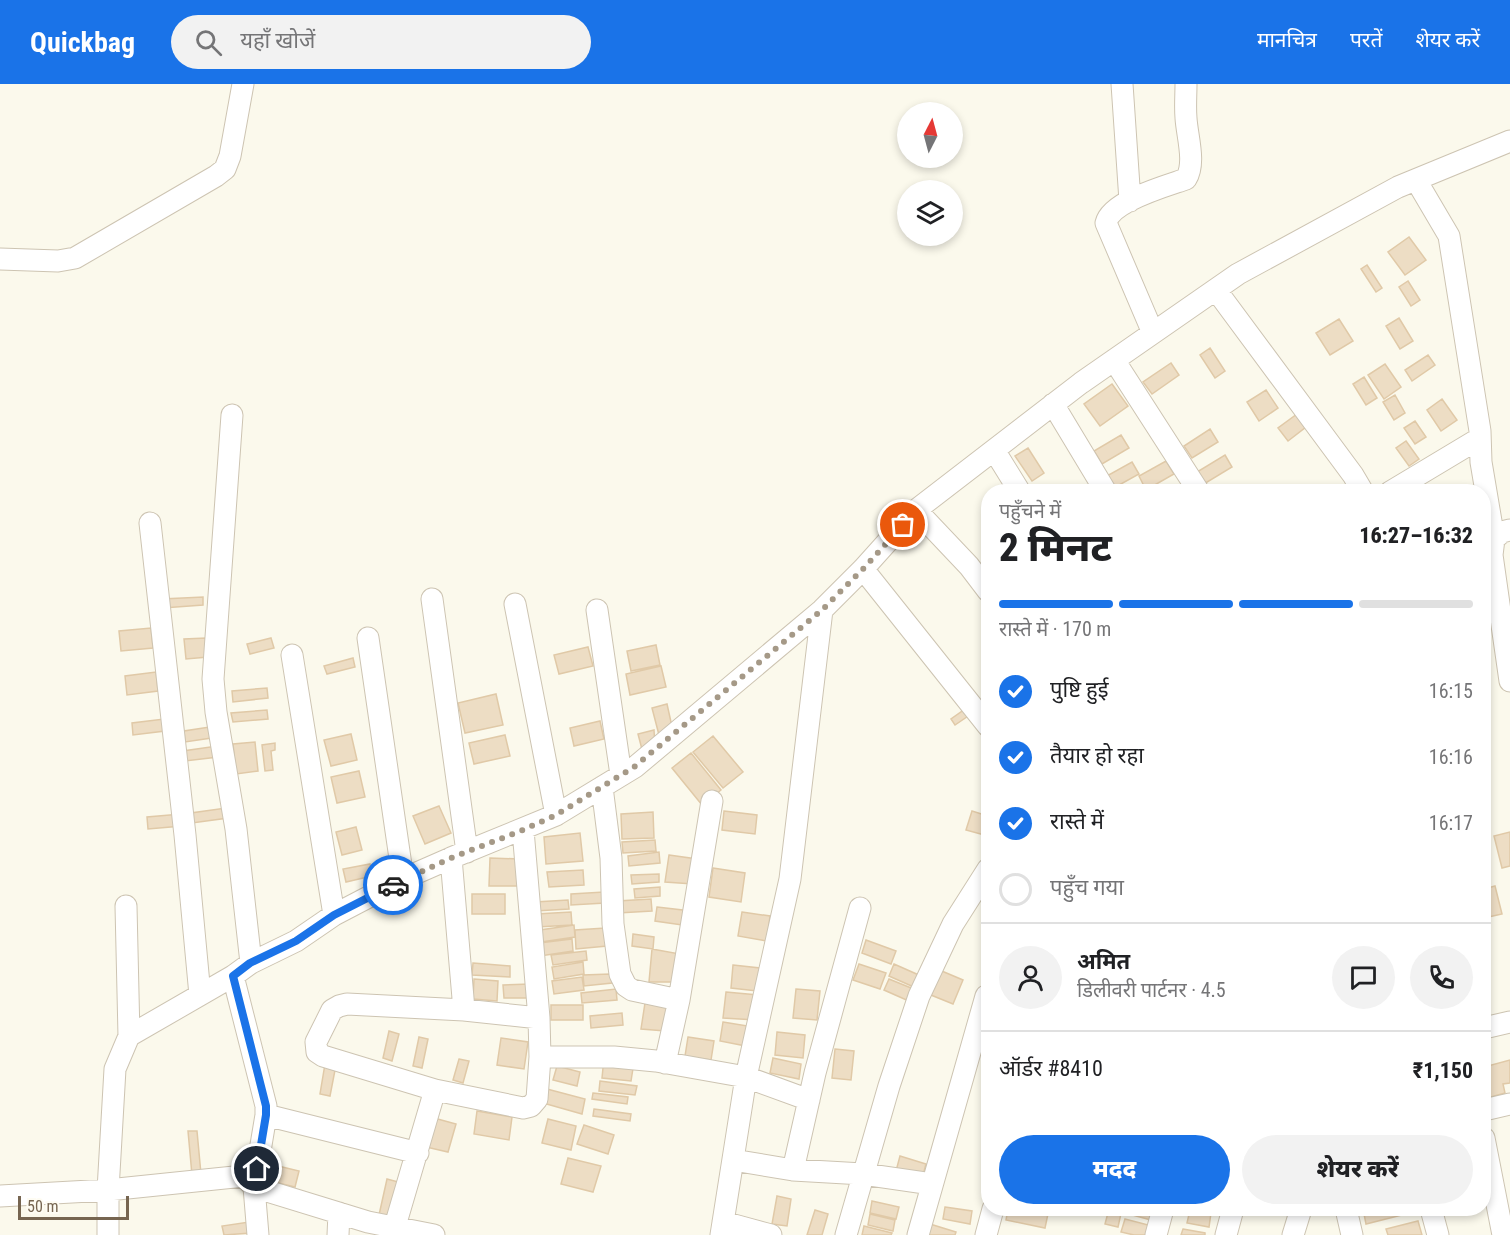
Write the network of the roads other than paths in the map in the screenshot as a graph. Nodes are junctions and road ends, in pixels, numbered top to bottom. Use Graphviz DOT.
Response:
graph roads {
  1 [pos="243,84"];
  2 [pos="1122,84"];
  3 [pos="1186,84"];
  4 [pos="1510,141"];
  5 [pos="1416,180"];
  6 [pos="1130,201"];
  7 [pos="0,259"];
  8 [pos="1216,290"];
  9 [pos="1153,333"];
  10 [pos="1114,360"];
  11 [pos="1053,404"];
  12 [pos="232,415"];
  13 [pos="1480,438"];
  14 [pos="994,450"];
  15 [pos="1015,484"];
  16 [pos="1101,484"];
  17 [pos="1194,484"];
  18 [pos="1358,484"];
  19 [pos="1403,484"];
  20 [pos="1487,484"];
  21 [pos="1491,496"];
  22 [pos="916,510"];
  23 [pos="150,523"];
  24 [pos="1502,534"];
  25 [pos="863,569"];
  26 [pos="981,582"];
  27 [pos="432,599"];
  28 [pos="515,604"];
  29 [pos="597,610"];
  30 [pos="822,610"];
  31 [pos="368,638"];
  32 [pos="292,655"];
  33 [pos="1510,681"];
  34 [pos="981,717"];
  35 [pos="621,775"];
  36 [pos="602,787"];
  37 [pos="712,801"];
  38 [pos="556,815"];
  39 [pos="523,830"];
  40 [pos="459,855"];
  41 [pos="403,879"];
  42 [pos="981,880"];
  43 [pos="126,906"];
  44 [pos="860,908"];
  45 [pos="334,915"];
  46 [pos="250,963"];
  47 [pos="233,976"];
  48 [pos="200,995"];
  49 [pos="679,1000"];
  50 [pos="464,1010"];
  51 [pos="981,1013"];
  52 [pos="539,1018"];
  53 [pos="1510,1022"];
  54 [pos="1491,1026"];
  55 [pos="129,1036"];
  56 [pos="540,1057"];
  57 [pos="665,1063"];
  58 [pos="746,1077"];
  59 [pos="435,1090"];
  60 [pos="809,1100"];
  61 [pos="1510,1104"];
  62 [pos="1491,1108"];
  63 [pos="266,1115"];
  64 [pos="418,1153"];
  65 [pos="733,1160"];
  66 [pos="793,1170"];
  67 [pos="863,1174"];
  68 [pos="1491,1174"];
  69 [pos="932,1184"];
  70 [pos="254,1187"];
  71 [pos="108,1190"];
  72 [pos="0,1196"];
  73 [pos="339,1213"];
  74 [pos="991,1216"];
  75 [pos="1161,1216"];
  76 [pos="1231,1216"];
  77 [pos="1299,1216"];
  78 [pos="1348,1216"];
  79 [pos="1433,1216"];
  80 [pos="395,1226"];
  81 [pos="722,1229"];
  82 [pos="108,1235"];
  83 [pos="258,1235"];
  84 [pos="338,1235"];
  85 [pos="434,1235"];
  86 [pos="771,1235"];
  87 [pos="846,1235"];
  88 [pos="918,1235"];
  89 [pos="986,1235"];
  90 [pos="1156,1235"];
  91 [pos="1226,1235"];
  92 [pos="1293,1235"];
  93 [pos="1352,1235"];
  94 [pos="1438,1235"];
  95 [pos="1503,1235"];
  1 -- 7 [label="street"];
  2 -- 6 [label="street"];
  3 -- 6 [label="street"];
  4 -- 5 [label="street"];
  5 -- 8 [label="street"];
  5 -- 13 [label="street"];
  6 -- 9 [label="street"];
  8 -- 9 [label="street"];
  8 -- 18 [label="street"];
  9 -- 10 [label="street"];
  10 -- 11 [label="street"];
  10 -- 17 [label="street"];
  11 -- 14 [label="street"];
  11 -- 16 [label="street"];
  12 -- 46 [label="street"];
  13 -- 19 [label="street"];
  13 -- 20 [label="street"];
  14 -- 15 [label="street"];
  14 -- 22 [label="street"];
  21 -- 24 [label="street"];
  22 -- 25 [label="street"];
  22 -- 26 [label="street"];
  23 -- 48 [label="street"];
  24 -- 33 [label="street"];
  25 -- 30 [label="street"];
  25 -- 34 [label="street"];
  27 -- 40 [label="street"];
  28 -- 38 [label="street"];
  29 -- 35 [label="street"];
  30 -- 35 [label="street"];
  30 -- 58 [label="street"];
  31 -- 41 [label="street"];
  32 -- 45 [label="street"];
  35 -- 36 [label="street"];
  36 -- 38 [label="street"];
  36 -- 49 [label="street"];
  37 -- 49 [label="street"];
  38 -- 39 [label="street"];
  39 -- 40 [label="street"];
  39 -- 52 [label="street"];
  40 -- 41 [label="street"];
  40 -- 50 [label="street"];
  41 -- 45 [label="street"];
  42 -- 67 [label="street"];
  43 -- 55 [label="street"];
  44 -- 60 [label="street"];
  45 -- 46 [label="street"];
  46 -- 47 [label="street"];
  47 -- 48 [label="street"];
  47 -- 63 [label="street"];
  48 -- 55 [label="street"];
  49 -- 57 [label="street"];
  50 -- 52 [label="street"];
  50 -- 59 [label="street"];
  51 -- 69 [label="street"];
  52 -- 56 [label="street"];
  53 -- 54 [label="street"];
  55 -- 71 [label="street"];
  56 -- 57 [label="street"];
  56 -- 59 [label="street"];
  57 -- 58 [label="street"];
  58 -- 60 [label="street"];
  58 -- 65 [label="street"];
  59 -- 64 [label="street"];
  60 -- 66 [label="street"];
  61 -- 62 [label="street"];
  63 -- 64 [label="street"];
  63 -- 70 [label="street"];
  64 -- 80 [label="street"];
  65 -- 66 [label="street"];
  65 -- 81 [label="street"];
  66 -- 67 [label="street"];
  67 -- 69 [label="street"];
  67 -- 87 [label="street"];
  68 -- 95 [label="street"];
  69 -- 88 [label="street"];
  70 -- 71 [label="street"];
  70 -- 73 [label="street"];
  70 -- 83 [label="street"];
  71 -- 72 [label="street"];
  71 -- 82 [label="street"];
  73 -- 80 [label="street"];
  73 -- 84 [label="street"];
  74 -- 89 [label="street"];
  75 -- 90 [label="street"];
  76 -- 91 [label="street"];
  77 -- 92 [label="street"];
  78 -- 93 [label="street"];
  79 -- 94 [label="street"];
  80 -- 85 [label="street"];
  81 -- 86 [label="street"];
}
